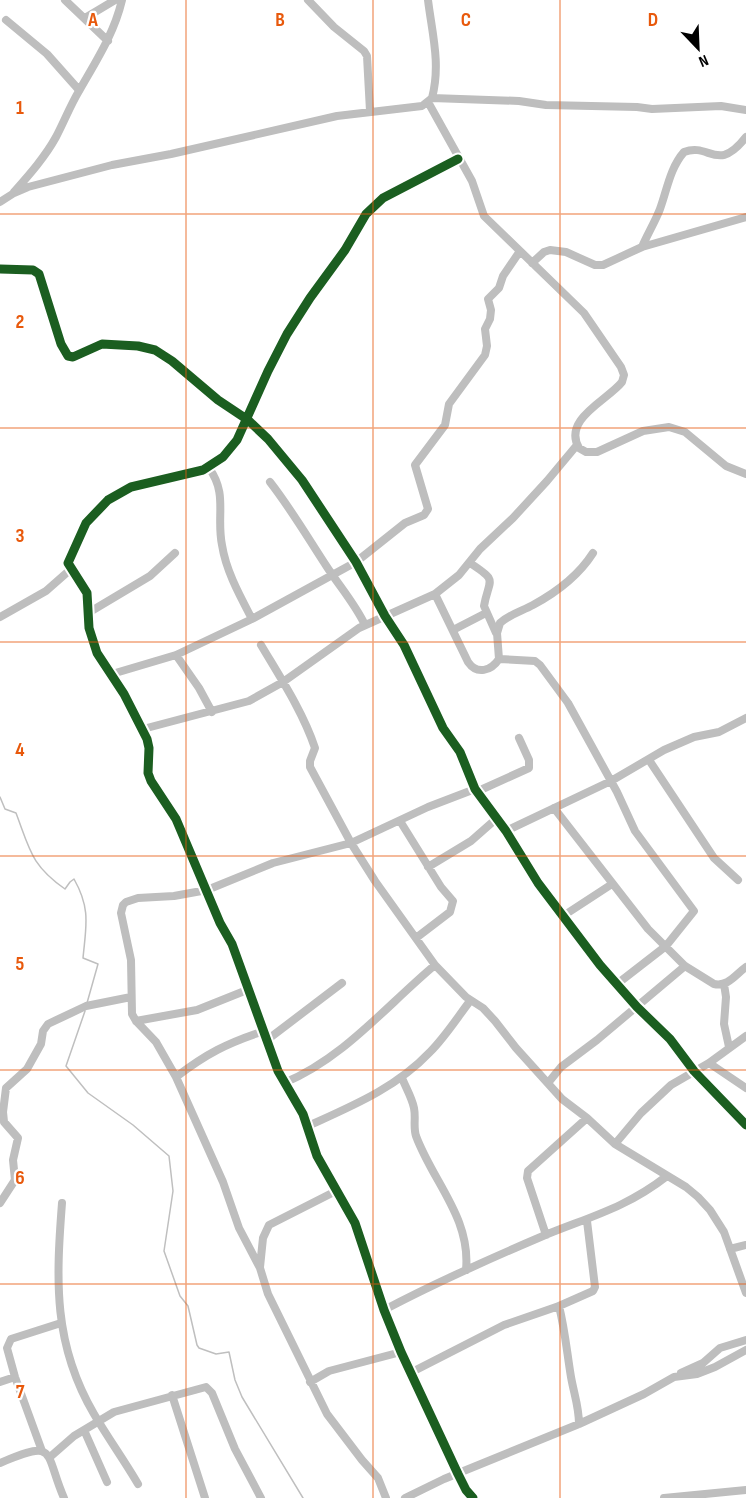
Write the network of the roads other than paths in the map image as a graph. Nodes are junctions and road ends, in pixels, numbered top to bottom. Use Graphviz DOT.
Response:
graph roads {
  1 [pos="65,0"];
  2 [pos="115,0"];
  3 [pos="122,0"];
  4 [pos="308,0"];
  5 [pos="428,0"];
  6 [pos="85,18"];
  7 [pos="6,20"];
  8 [pos="108,41"];
  9 [pos="79,90"];
  10 [pos="430,100"];
  11 [pos="746,110"];
  12 [pos="370,111"];
  13 [pos="746,136"];
  14 [pos="458,159"];
  15 [pos="14,193"];
  16 [pos="0,202"];
  17 [pos="746,217"];
  18 [pos="642,248"];
  19 [pos="520,251"];
  20 [pos="532,262"];
  21 [pos="0,269"];
  22 [pos="248,420"];
  23 [pos="577,445"];
  24 [pos="209,468"];
  25 [pos="746,474"];
  26 [pos="270,482"];
  27 [pos="175,553"];
  28 [pos="593,553"];
  29 [pos="356,562"];
  30 [pos="470,563"];
  31 [pos="71,569"];
  32 [pos="333,576"];
  33 [pos="435,594"];
  34 [pos="88,613"];
  35 [pos="486,613"];
  36 [pos="386,616"];
  37 [pos="0,617"];
  38 [pos="252,619"];
  39 [pos="365,625"];
  40 [pos="453,630"];
  41 [pos="496,633"];
  42 [pos="261,645"];
  43 [pos="176,655"];
  44 [pos="499,659"];
  45 [pos="112,674"];
  46 [pos="283,682"];
  47 [pos="212,712"];
  48 [pos="746,718"];
  49 [pos="143,729"];
  50 [pos="519,738"];
  51 [pos="649,760"];
  52 [pos="611,781"];
  53 [pos="475,790"];
  54 [pos="554,808"];
  55 [pos="496,819"];
  56 [pos="400,821"];
  57 [pos="506,831"];
  58 [pos="351,843"];
  59 [pos="428,867"];
  60 [pos="738,880"];
  61 [pos="612,884"];
  62 [pos="207,890"];
  63 [pos="563,916"];
  64 [pos="416,938"];
  65 [pos="666,946"];
  66 [pos="435,965"];
  67 [pos="685,966"];
  68 [pos="746,967"];
  69 [pos="342,983"];
  70 [pos="617,984"];
  71 [pos="724,984"];
  72 [pos="247,990"];
  73 [pos="131,997"];
  74 [pos="470,1001"];
  75 [pos="637,1007"];
  76 [pos="136,1021"];
  77 [pos="265,1035"];
  78 [pos="746,1036"];
  79 [pos="729,1047"];
  80 [pos="709,1063"];
  81 [pos="694,1071"];
  82 [pos="176,1077"];
  83 [pos="402,1078"];
  84 [pos="284,1083"];
  85 [pos="548,1083"];
  86 [pos="746,1088"];
  87 [pos="588,1118"];
  88 [pos="746,1125"];
  89 [pos="308,1126"];
  90 [pos="615,1144"];
  91 [pos="667,1176"];
  92 [pos="336,1191"];
  93 [pos="0,1203"];
  94 [pos="62,1203"];
  95 [pos="587,1221"];
  96 [pos="546,1235"];
  97 [pos="746,1245"];
  98 [pos="730,1250"];
  99 [pos="260,1268"];
  100 [pos="465,1270"];
  101 [pos="746,1293"];
  102 [pos="559,1306"];
  103 [pos="384,1310"];
  104 [pos="62,1323"];
  105 [pos="746,1340"];
  106 [pos="3,1350"];
  107 [pos="746,1350"];
  108 [pos="400,1352"];
  109 [pos="410,1373"];
  110 [pos="680,1374"];
  111 [pos="15,1377"];
  112 [pos="0,1382"];
  113 [pos="310,1382"];
  114 [pos="172,1395"];
  115 [pos="98,1420"];
  116 [pos="579,1424"];
  117 [pos="84,1430"];
  118 [pos="46,1454"];
  119 [pos="0,1463"];
  120 [pos="458,1474"];
  121 [pos="107,1482"];
  122 [pos="138,1484"];
  123 [pos="746,1490"];
  124 [pos="64,1498"];
  125 [pos="205,1498"];
  126 [pos="261,1498"];
  127 [pos="387,1498"];
  128 [pos="405,1498"];
  129 [pos="473,1498"];
  130 [pos="664,1498"];
  1 -- 6 [label="street"];
  2 -- 6 [label="street"];
  3 -- 8 [label="street"];
  4 -- 12 [label="street"];
  5 -- 10 [label="street"];
  6 -- 8 [label="street"];
  7 -- 9 [label="street"];
  8 -- 9 [label="street"];
  9 -- 15 [label="street"];
  10 -- 11 [label="street"];
  10 -- 12 [label="street"];
  10 -- 14 [label="street"];
  12 -- 15 [label="street"];
  13 -- 18 [label="street"];
  14 -- 19 [label="street"];
  14 -- 22 [label="street"];
  15 -- 16 [label="street"];
  17 -- 18 [label="street"];
  18 -- 20 [label="street"];
  19 -- 20 [label="street"];
  19 -- 29 [label="street"];
  20 -- 23 [label="street"];
  21 -- 22 [label="street"];
  22 -- 24 [label="street"];
  22 -- 29 [label="street"];
  23 -- 25 [label="street"];
  23 -- 30 [label="street"];
  24 -- 31 [label="street"];
  24 -- 38 [label="street"];
  26 -- 32 [label="street"];
  27 -- 34 [label="street"];
  28 -- 41 [label="street"];
  29 -- 32 [label="street"];
  29 -- 36 [label="street"];
  30 -- 33 [label="street"];
  30 -- 35 [label="street"];
  31 -- 34 [label="street"];
  31 -- 37 [label="street"];
  32 -- 38 [label="street"];
  32 -- 39 [label="street"];
  33 -- 36 [label="street"];
  33 -- 40 [label="street"];
  34 -- 45 [label="street"];
  35 -- 40 [label="street"];
  35 -- 41 [label="street"];
  36 -- 39 [label="street"];
  36 -- 53 [label="street"];
  38 -- 43 [label="street"];
  39 -- 46 [label="street"];
  40 -- 44 [label="street"];
  41 -- 44 [label="street"];
  42 -- 46 [label="street"];
  43 -- 45 [label="street"];
  43 -- 47 [label="street"];
  44 -- 52 [label="street"];
  45 -- 49 [label="street"];
  46 -- 47 [label="street"];
  46 -- 58 [label="street"];
  47 -- 49 [label="street"];
  48 -- 51 [label="street"];
  49 -- 62 [label="street"];
  50 -- 53 [label="street"];
  51 -- 52 [label="street"];
  51 -- 60 [label="street"];
  52 -- 54 [label="street"];
  52 -- 65 [label="street"];
  53 -- 55 [label="street"];
  53 -- 56 [label="street"];
  54 -- 57 [label="street"];
  54 -- 61 [label="street"];
  55 -- 57 [label="street"];
  55 -- 59 [label="street"];
  56 -- 58 [label="street"];
  56 -- 59 [label="street"];
  57 -- 63 [label="street"];
  58 -- 62 [label="street"];
  58 -- 64 [label="street"];
  59 -- 64 [label="street"];
  61 -- 63 [label="street"];
  61 -- 65 [label="street"];
  62 -- 72 [label="street"];
  62 -- 73 [label="street"];
  63 -- 70 [label="street"];
  64 -- 66 [label="street"];
  65 -- 67 [label="street"];
  65 -- 70 [label="street"];
  66 -- 74 [label="street"];
  66 -- 84 [label="street"];
  67 -- 71 [label="street"];
  67 -- 75 [label="street"];
  68 -- 71 [label="street"];
  69 -- 77 [label="street"];
  70 -- 75 [label="street"];
  71 -- 79 [label="street"];
  72 -- 76 [label="street"];
  72 -- 77 [label="street"];
  73 -- 76 [label="street"];
  73 -- 93 [label="street"];
  74 -- 83 [label="street"];
  74 -- 85 [label="street"];
  75 -- 81 [label="street"];
  75 -- 85 [label="street"];
  76 -- 82 [label="street"];
  77 -- 82 [label="street"];
  77 -- 84 [label="street"];
  78 -- 79 [label="street"];
  79 -- 80 [label="street"];
  80 -- 81 [label="street"];
  80 -- 86 [label="street"];
  81 -- 88 [label="street"];
  81 -- 90 [label="street"];
  82 -- 99 [label="street"];
  83 -- 89 [label="street"];
  83 -- 100 [label="street"];
  84 -- 89 [label="street"];
  85 -- 87 [label="street"];
  87 -- 90 [label="street"];
  87 -- 96 [label="street"];
  89 -- 92 [label="street"];
  90 -- 91 [label="street"];
  91 -- 95 [label="street"];
  91 -- 98 [label="street"];
  92 -- 99 [label="street"];
  92 -- 103 [label="street"];
  94 -- 104 [label="street"];
  95 -- 96 [label="street"];
  95 -- 102 [label="street"];
  96 -- 100 [label="street"];
  97 -- 98 [label="street"];
  98 -- 101 [label="street"];
  99 -- 113 [label="street"];
  100 -- 103 [label="street"];
  102 -- 109 [label="street"];
  102 -- 116 [label="street"];
  103 -- 108 [label="street"];
  104 -- 106 [label="street"];
  104 -- 115 [label="street"];
  105 -- 110 [label="street"];
  106 -- 111 [label="street"];
  107 -- 116 [label="street"];
  108 -- 109 [label="street"];
  108 -- 113 [label="street"];
  109 -- 120 [label="street"];
  111 -- 112 [label="street"];
  111 -- 118 [label="street"];
  113 -- 127 [label="street"];
  114 -- 115 [label="street"];
  114 -- 125 [label="street"];
  114 -- 126 [label="street"];
  115 -- 117 [label="street"];
  115 -- 122 [label="street"];
  116 -- 120 [label="street"];
  117 -- 118 [label="street"];
  117 -- 121 [label="street"];
  118 -- 119 [label="street"];
  118 -- 124 [label="street"];
  120 -- 128 [label="street"];
  120 -- 129 [label="street"];
  123 -- 130 [label="street"];
}
